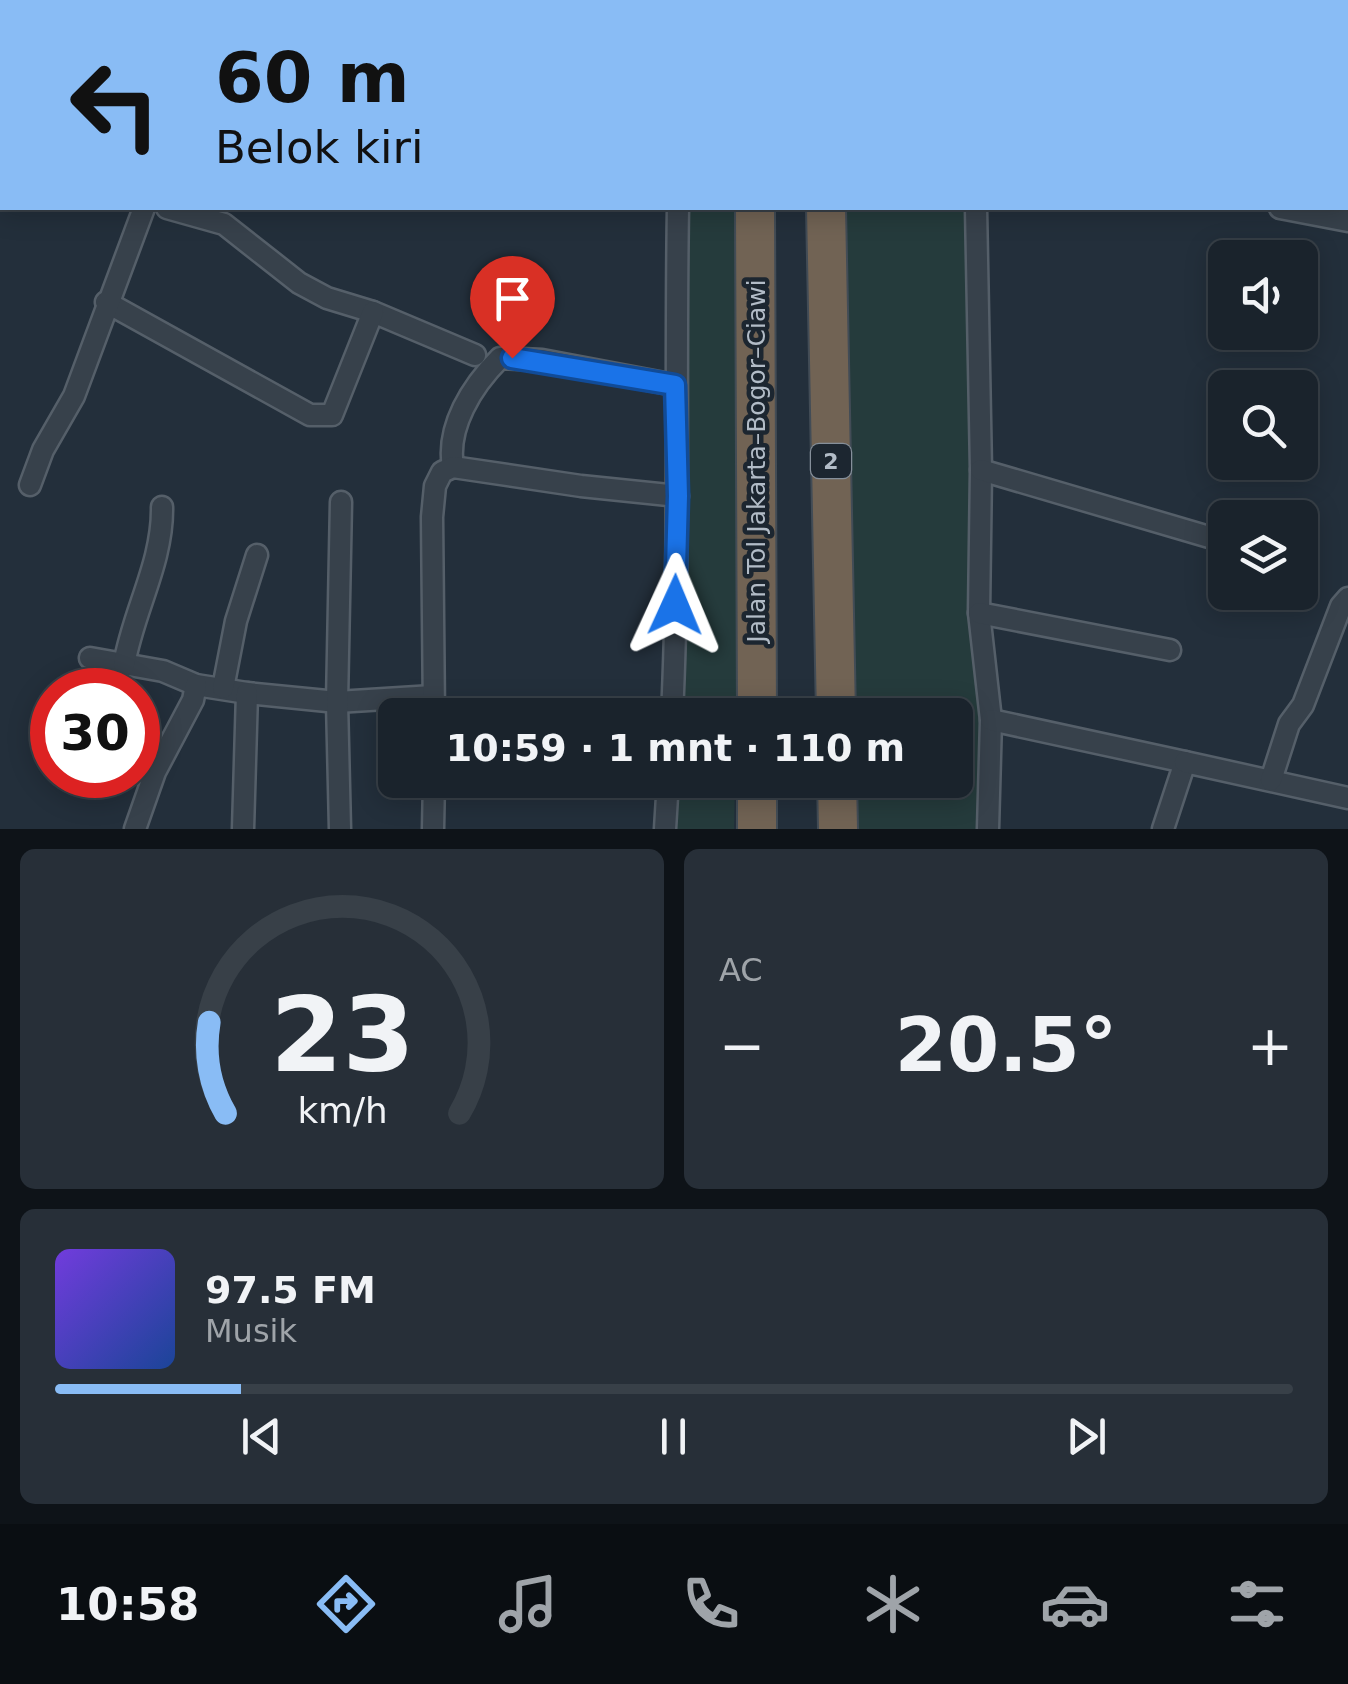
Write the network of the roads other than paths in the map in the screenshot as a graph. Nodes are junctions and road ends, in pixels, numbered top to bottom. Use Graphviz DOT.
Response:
graph roads {
  1 [pos="143,210"];
  2 [pos="174,210"];
  3 [pos="678,210"];
  4 [pos="755,210"];
  5 [pos="826,210"];
  6 [pos="976,210"];
  7 [pos="1295,210"];
  8 [pos="1346,217"];
  9 [pos="106,302"];
  10 [pos="373,312"];
  11 [pos="475,355"];
  12 [pos="675,385"];
  13 [pos="453,467"];
  14 [pos="980,470"];
  15 [pos="30,485"];
  16 [pos="678,496"];
  17 [pos="341,502"];
  18 [pos="162,506"];
  19 [pos="1208,537"];
  20 [pos="257,555"];
  21 [pos="1348,598"];
  22 [pos="979,613"];
  23 [pos="1170,650"];
  24 [pos="90,658"];
  25 [pos="124,664"];
  26 [pos="196,685"];
  27 [pos="222,688"];
  28 [pos="247,693"];
  29 [pos="433,698"];
  30 [pos="672,698"];
  31 [pos="756,698"];
  32 [pos="836,698"];
  33 [pos="337,702"];
  34 [pos="378,703"];
  35 [pos="992,720"];
  36 [pos="1185,762"];
  37 [pos="1271,780"];
  38 [pos="434,798"];
  39 [pos="667,798"];
  40 [pos="757,798"];
  41 [pos="837,798"];
  42 [pos="1348,798"];
  43 [pos="135,829"];
  44 [pos="243,829"];
  45 [pos="340,829"];
  46 [pos="433,829"];
  47 [pos="665,829"];
  48 [pos="757,829"];
  49 [pos="838,829"];
  50 [pos="988,829"];
  51 [pos="1163,829"];
  1 -- 9 [label="street"];
  2 -- 10 [label="street"];
  3 -- 12 [label="street"];
  4 -- 31 [label="highway, Jalan Tol Jakarta–Bogor–Ciawi"];
  5 -- 32 [label="highway, 2"];
  6 -- 14 [label="street"];
  7 -- 8 [label="street"];
  9 -- 10 [label="street"];
  9 -- 15 [label="street"];
  10 -- 11 [label="street"];
  12 -- 13 [label="street"];
  12 -- 16 [label="street"];
  13 -- 16 [label="street"];
  13 -- 29 [label="street"];
  14 -- 19 [label="street"];
  14 -- 22 [label="street"];
  16 -- 30 [label="street"];
  17 -- 33 [label="street"];
  18 -- 25 [label="street"];
  20 -- 27 [label="street"];
  21 -- 37 [label="street"];
  22 -- 23 [label="street"];
  22 -- 35 [label="street"];
  24 -- 25 [label="street"];
  25 -- 26 [label="street"];
  26 -- 27 [label="street"];
  26 -- 43 [label="street"];
  27 -- 28 [label="street"];
  28 -- 33 [label="street"];
  28 -- 44 [label="street"];
  33 -- 34 [label="street"];
  33 -- 45 [label="street"];
  35 -- 36 [label="street"];
  35 -- 50 [label="street"];
  36 -- 37 [label="street"];
  36 -- 51 [label="street"];
  37 -- 42 [label="street"];
  38 -- 46 [label="street"];
  39 -- 47 [label="street"];
  40 -- 48 [label="highway"];
  41 -- 49 [label="highway"];
}
